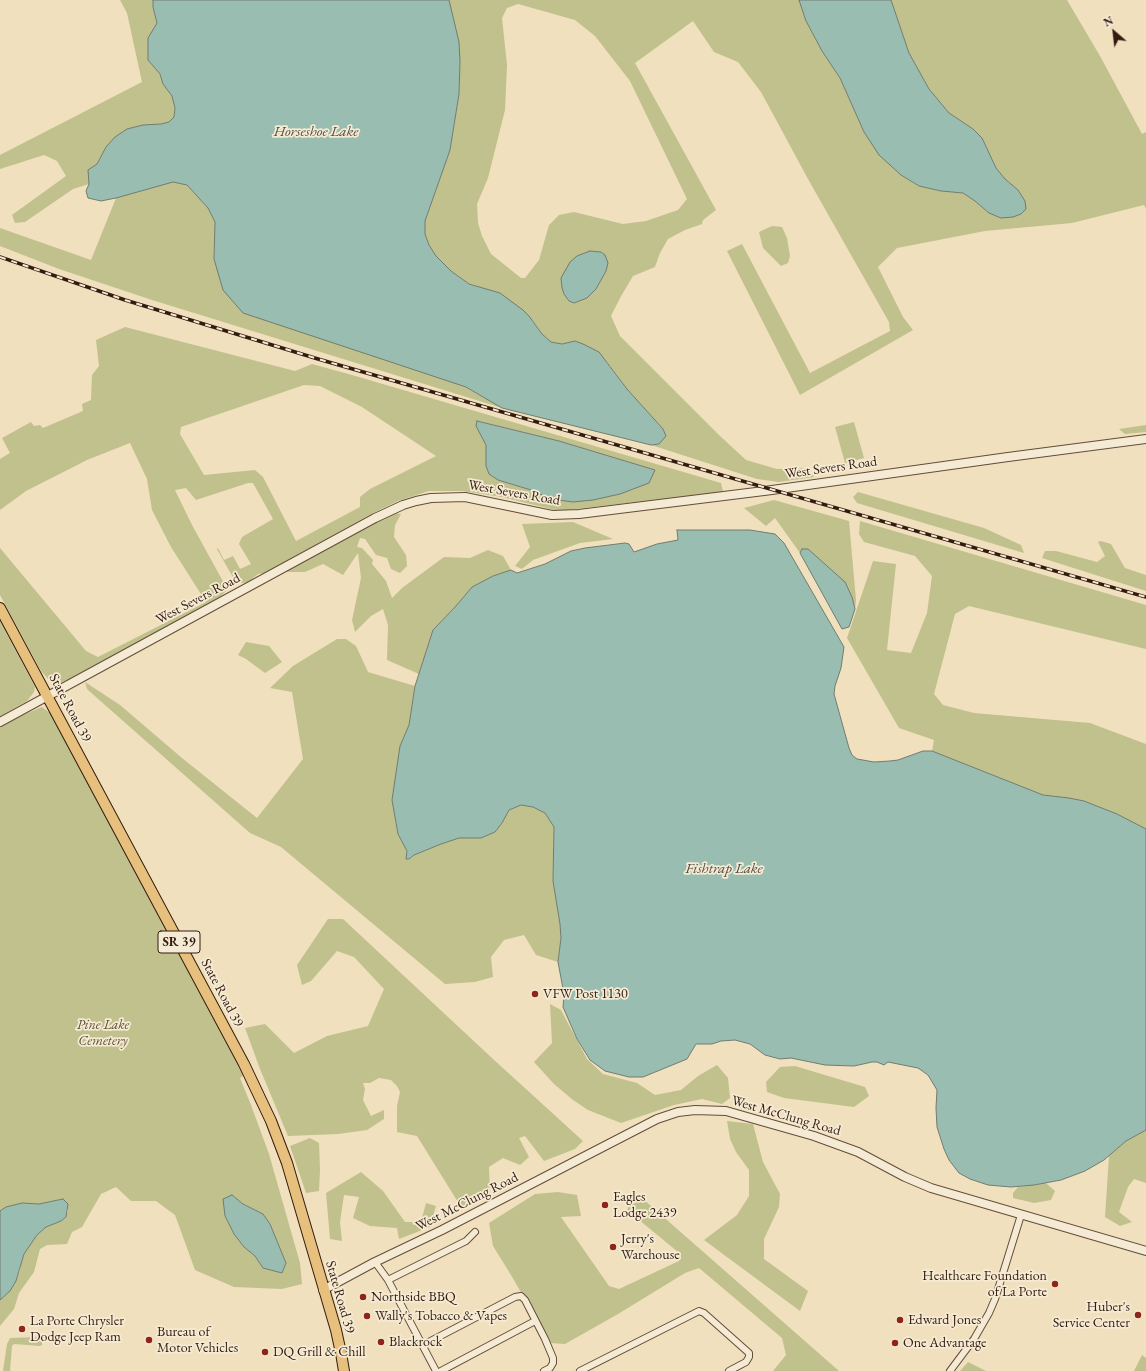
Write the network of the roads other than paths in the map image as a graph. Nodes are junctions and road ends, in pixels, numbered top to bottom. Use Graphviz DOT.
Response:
graph roads {
  1 [pos="1146,439"];
  2 [pos="0,608"];
  3 [pos="47,695"];
  4 [pos="0,722"];
  5 [pos="1021,1215"];
  6 [pos="475,1232"];
  7 [pos="1146,1251"];
  8 [pos="375,1262"];
  9 [pos="388,1280"];
  10 [pos="323,1290"];
  11 [pos="535,1321"];
  12 [pos="422,1345"];
  13 [pos="552,1369"];
  14 [pos="344,1371"];
  15 [pos="436,1371"];
  16 [pos="440,1371"];
  17 [pos="544,1371"];
  18 [pos="580,1371"];
  19 [pos="729,1371"];
  20 [pos="950,1371"];
  1 -- 3 [label="street, West Severs Road"];
  2 -- 3 [label="main road, State Road 39 / SR 39"];
  3 -- 4 [label="street, West Severs Road"];
  3 -- 10 [label="main road, State Road 39 / SR 39"];
  5 -- 7 [label="street, West McClung Road"];
  5 -- 8 [label="street, West McClung Road"];
  5 -- 20 [label="street"];
  6 -- 9 [label="street"];
  8 -- 9 [label="street"];
  8 -- 10 [label="street, West McClung Road"];
  9 -- 12 [label="street"];
  10 -- 14 [label="main road, State Road 39 / SR 39"];
  11 -- 12 [label="street"];
  11 -- 13 [label="street"];
  11 -- 16 [label="street"];
  12 -- 15 [label="street"];
  13 -- 17 [label="street"];
  18 -- 19 [label="street"];
}
